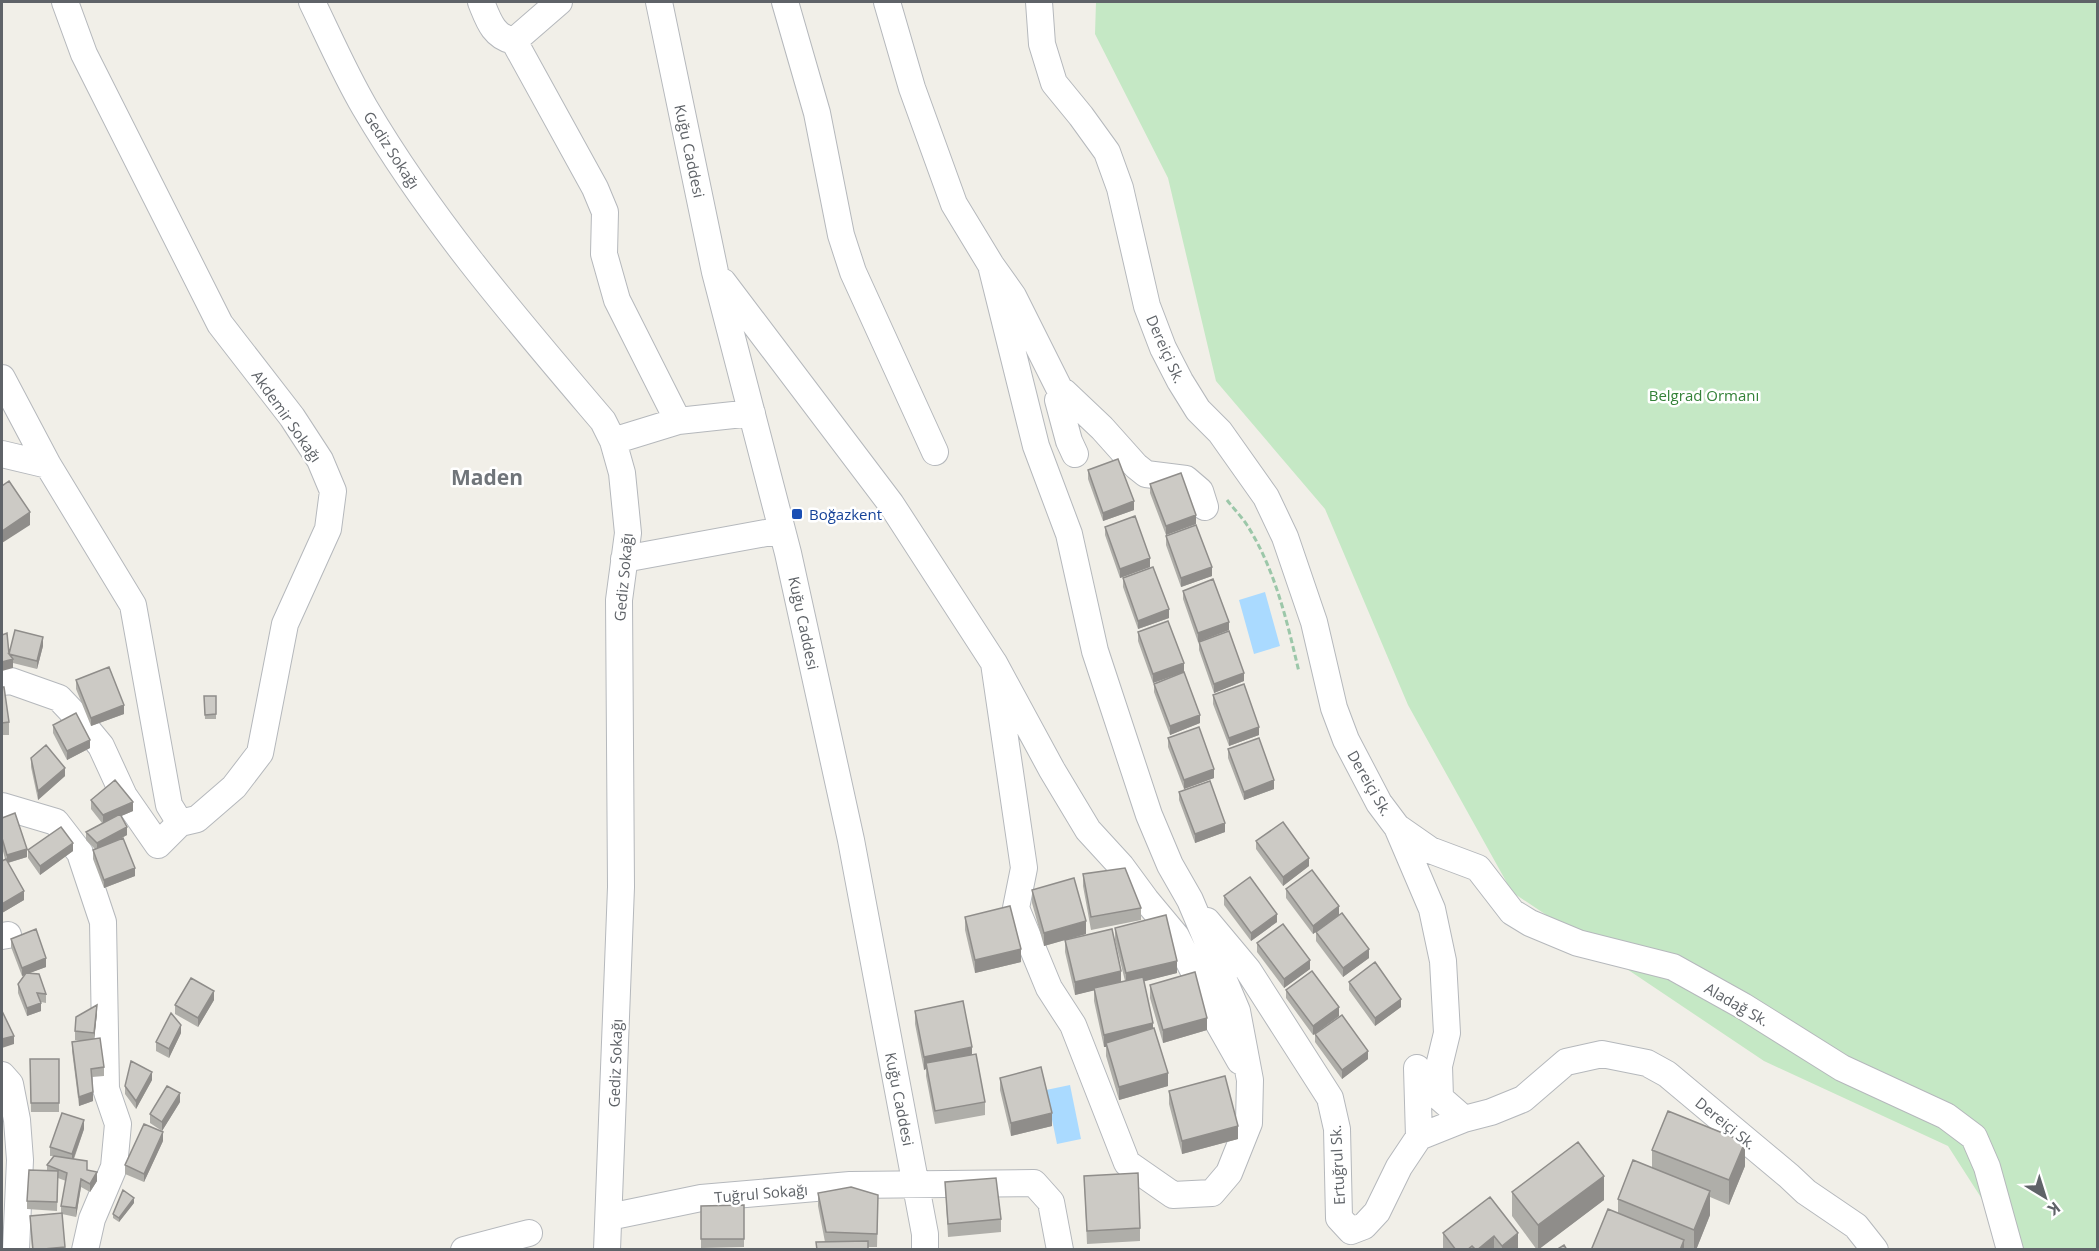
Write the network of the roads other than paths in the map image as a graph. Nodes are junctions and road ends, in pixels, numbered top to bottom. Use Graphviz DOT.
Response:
graph roads {
  1 [pos="65,2"];
  2 [pos="312,2"];
  3 [pos="481,2"];
  4 [pos="559,2"];
  5 [pos="659,2"];
  6 [pos="785,2"];
  7 [pos="887,2"];
  8 [pos="1039,2"];
  9 [pos="514,40"];
  10 [pos="991,265"];
  11 [pos="715,272"];
  12 [pos="2,378"];
  13 [pos="1062,394"];
  14 [pos="752,413"];
  15 [pos="678,421"];
  16 [pos="613,441"];
  17 [pos="935,452"];
  18 [pos="2,454"];
  19 [pos="1075,454"];
  20 [pos="48,465"];
  21 [pos="1215,502"];
  22 [pos="782,531"];
  23 [pos="624,559"];
  24 [pos="994,663"];
  25 [pos="2,682"];
  26 [pos="2,806"];
  27 [pos="180,823"];
  28 [pos="1397,827"];
  29 [pos="1190,900"];
  30 [pos="1418,1068"];
  31 [pos="2,1075"];
  32 [pos="1250,1080"];
  33 [pos="1464,1119"];
  34 [pos="1419,1137"];
  35 [pos="916,1185"];
  36 [pos="609,1217"];
  37 [pos="529,1233"];
  38 [pos="16,1250"];
  39 [pos="86,1250"];
  40 [pos="464,1250"];
  41 [pos="607,1250"];
  42 [pos="925,1250"];
  43 [pos="1060,1250"];
  44 [pos="1875,1250"];
  45 [pos="2010,1250"];
  1 -- 27 [label="street, Akdemir Sokağı"];
  2 -- 16 [label="street, Gediz Sokağı"];
  3 -- 9 [label="street"];
  4 -- 9 [label="street"];
  5 -- 11 [label="street, Kuğu Caddesi"];
  6 -- 17 [label="street"];
  7 -- 10 [label="street"];
  8 -- 28 [label="street, Dereiçi Sk."];
  9 -- 15 [label="street"];
  10 -- 13 [label="street"];
  10 -- 29 [label="street"];
  11 -- 14 [label="street, Kuğu Caddesi"];
  11 -- 24 [label="street"];
  12 -- 20 [label="street"];
  13 -- 19 [label="street"];
  13 -- 21 [label="street"];
  14 -- 15 [label="street"];
  14 -- 22 [label="street, Kuğu Caddesi"];
  15 -- 16 [label="street"];
  16 -- 23 [label="street, Gediz Sokağı"];
  18 -- 20 [label="street"];
  20 -- 27 [label="street"];
  22 -- 23 [label="street"];
  22 -- 35 [label="street, Kuğu Caddesi"];
  23 -- 36 [label="street, Gediz Sokağı"];
  24 -- 32 [label="street"];
  24 -- 32 [label="street"];
  25 -- 27 [label="street"];
  26 -- 39 [label="street"];
  28 -- 33 [label="street, Dereiçi Sk."];
  28 -- 45 [label="street, Aladağ Sk."];
  29 -- 32 [label="street"];
  29 -- 34 [label="street, Ertuğrul Sk."];
  30 -- 34 [label="street"];
  31 -- 38 [label="street"];
  33 -- 34 [label="street"];
  33 -- 44 [label="street, Dereiçi Sk."];
  35 -- 36 [label="street, Tuğrul Sokağı"];
  35 -- 42 [label="street, Kuğu Caddesi"];
  35 -- 43 [label="street, Tuğrul Sokağı"];
  36 -- 41 [label="street, Gediz Sokağı"];
  37 -- 40 [label="street"];
}
